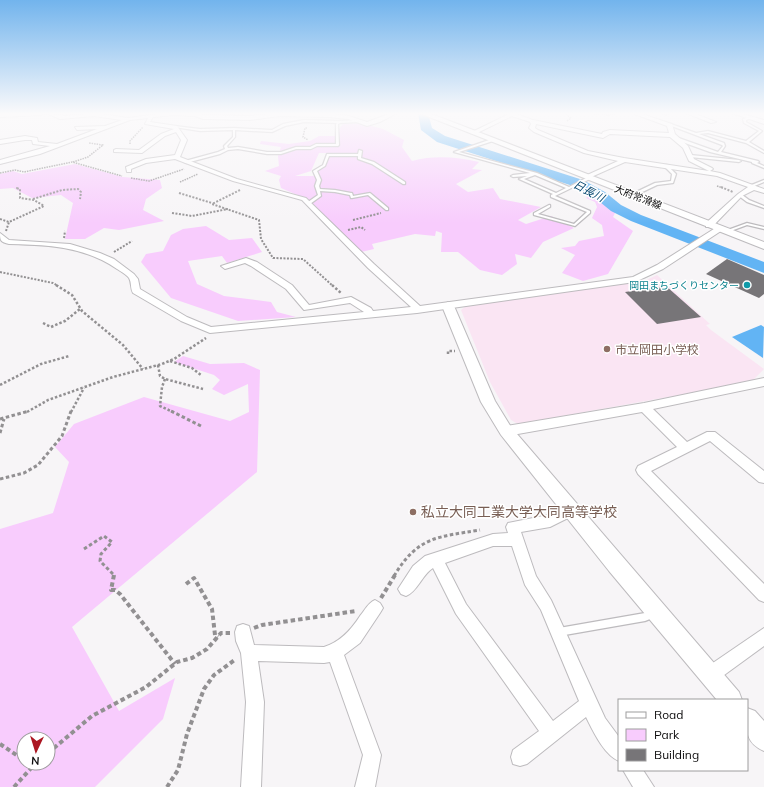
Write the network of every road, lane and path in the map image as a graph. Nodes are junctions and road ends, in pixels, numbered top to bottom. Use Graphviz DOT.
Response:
graph roads {
  1 [pos="46,150"];
  2 [pos="97,150"];
  3 [pos="116,150"];
  4 [pos="143,150"];
  5 [pos="180,150"];
  6 [pos="226,150"];
  7 [pos="248,150"];
  8 [pos="291,150"];
  9 [pos="463,150"];
  10 [pos="517,150"];
  11 [pos="583,150"];
  12 [pos="596,150"];
  13 [pos="688,150"];
  14 [pos="710,150"];
  15 [pos="721,150"];
  16 [pos="593,153"];
  17 [pos="719,153"];
  18 [pos="691,156"];
  19 [pos="177,157"];
  20 [pos="624,160"];
  21 [pos="0,162"];
  22 [pos="72,162"];
  23 [pos="186,162"];
  24 [pos="757,162"];
  25 [pos="764,165"];
  26 [pos="666,166"];
  27 [pos="208,170"];
  28 [pos="0,173"];
  29 [pos="129,174"];
  30 [pos="534,174"];
  31 [pos="718,174"];
  32 [pos="122,176"];
  33 [pos="513,176"];
  34 [pos="588,177"];
  35 [pos="764,181"];
  36 [pos="404,183"];
  37 [pos="251,184"];
  38 [pos="717,186"];
  39 [pos="752,187"];
  40 [pos="16,188"];
  41 [pos="569,188"];
  42 [pos="319,190"];
  43 [pos="764,191"];
  44 [pos="179,193"];
  45 [pos="555,194"];
  46 [pos="633,195"];
  47 [pos="741,195"];
  48 [pos="562,197"];
  49 [pos="32,199"];
  50 [pos="80,199"];
  51 [pos="212,203"];
  52 [pos="309,203"];
  53 [pos="549,206"];
  54 [pos="764,207"];
  55 [pos="228,209"];
  56 [pos="386,209"];
  57 [pos="172,213"];
  58 [pos="0,219"];
  59 [pos="353,220"];
  60 [pos="9,222"];
  61 [pos="709,225"];
  62 [pos="764,228"];
  63 [pos="353,229"];
  64 [pos="365,230"];
  65 [pos="724,230"];
  66 [pos="1,235"];
  67 [pos="132,241"];
  68 [pos="764,246"];
  69 [pos="107,259"];
  70 [pos="225,266"];
  71 [pos="0,272"];
  72 [pos="348,300"];
  73 [pos="448,306"];
  74 [pos="80,309"];
  75 [pos="417,310"];
  76 [pos="370,315"];
  77 [pos="43,323"];
  78 [pos="215,329"];
  79 [pos="457,350"];
  80 [pos="448,354"];
  81 [pos="69,356"];
  82 [pos="170,361"];
  83 [pos="158,365"];
  84 [pos="143,368"];
  85 [pos="201,375"];
  86 [pos="165,379"];
  87 [pos="764,382"];
  88 [pos="0,385"];
  89 [pos="84,388"];
  90 [pos="203,389"];
  91 [pos="644,407"];
  92 [pos="2,419"];
  93 [pos="201,426"];
  94 [pos="506,431"];
  95 [pos="0,433"];
  96 [pos="685,447"];
  97 [pos="764,478"];
  98 [pos="0,479"];
  99 [pos="570,510"];
  100 [pos="482,530"];
  101 [pos="516,539"];
  102 [pos="84,549"];
  103 [pos="436,559"];
  104 [pos="186,584"];
  105 [pos="406,589"];
  106 [pos="764,595"];
  107 [pos="375,608"];
  108 [pos="656,612"];
  109 [pos="243,632"];
  110 [pos="558,632"];
  111 [pos="764,636"];
  112 [pos="218,637"];
  113 [pos="248,650"];
  114 [pos="335,653"];
  115 [pos="175,664"];
  116 [pos="710,675"];
  117 [pos="730,699"];
  118 [pos="589,704"];
  119 [pos="748,720"];
  120 [pos="551,733"];
  121 [pos="764,739"];
  122 [pos="0,744"];
  123 [pos="56,746"];
  124 [pos="618,751"];
  125 [pos="16,755"];
  126 [pos="520,757"];
  127 [pos="29,771"];
  128 [pos="633,771"];
  129 [pos="14,787"];
  130 [pos="167,787"];
  131 [pos="251,787"];
  132 [pos="365,787"];
  133 [pos="644,787"];
  1 -- 21 [label="street"];
  2 -- 22 [label="path"];
  3 -- 4 [label="street"];
  5 -- 19 [label="street"];
  6 -- 23 [label="lane"];
  7 -- 8 [label="lane"];
  9 -- 30 [label="lane"];
  10 -- 34 [label="main road, 大府常滑線"];
  11 -- 16 [label="street"];
  12 -- 16 [label="street"];
  13 -- 18 [label="street"];
  14 -- 17 [label="lane"];
  15 -- 17 [label="lane"];
  16 -- 20 [label="street"];
  17 -- 24 [label="lane"];
  18 -- 24 [label="lane"];
  18 -- 31 [label="street"];
  19 -- 23 [label="street"];
  19 -- 29 [label="street"];
  20 -- 26 [label="street"];
  20 -- 34 [label="street"];
  22 -- 28 [label="path"];
  22 -- 32 [label="path"];
  23 -- 27 [label="street"];
  24 -- 25 [label="lane"];
  26 -- 31 [label="street"];
  26 -- 46 [label="lane"];
  27 -- 29 [label="path"];
  27 -- 37 [label="street"];
  30 -- 33 [label="lane"];
  30 -- 41 [label="lane"];
  30 -- 45 [label="lane"];
  31 -- 39 [label="street"];
  34 -- 41 [label="lane"];
  34 -- 46 [label="main road, 大府常滑線"];
  35 -- 39 [label="lane"];
  36 -- 42 [label="lane"];
  37 -- 51 [label="path"];
  37 -- 52 [label="street"];
  38 -- 47 [label="path"];
  39 -- 43 [label="street"];
  39 -- 47 [label="street"];
  40 -- 49 [label="path"];
  41 -- 45 [label="lane"];
  42 -- 52 [label="lane"];
  42 -- 56 [label="lane"];
  44 -- 51 [label="path"];
  45 -- 48 [label="lane"];
  45 -- 53 [label="lane"];
  46 -- 61 [label="main road, 大府常滑線"];
  47 -- 54 [label="lane"];
  47 -- 61 [label="street"];
  49 -- 50 [label="path"];
  49 -- 60 [label="path"];
  51 -- 55 [label="path"];
  52 -- 75 [label="street"];
  55 -- 57 [label="path"];
  55 -- 72 [label="path"];
  56 -- 59 [label="path"];
  58 -- 60 [label="path"];
  60 -- 66 [label="path"];
  61 -- 65 [label="main road, 大府常滑線"];
  62 -- 65 [label="lane"];
  63 -- 64 [label="path"];
  65 -- 68 [label="main road, 大府常滑線"];
  65 -- 73 [label="street"];
  66 -- 69 [label="street"];
  67 -- 69 [label="path"];
  69 -- 78 [label="street"];
  70 -- 72 [label="street"];
  71 -- 74 [label="path"];
  72 -- 76 [label="street"];
  73 -- 75 [label="street"];
  73 -- 94 [label="street"];
  74 -- 77 [label="path"];
  74 -- 84 [label="path"];
  75 -- 76 [label="street"];
  76 -- 78 [label="street"];
  78 -- 82 [label="path"];
  79 -- 80 [label="path"];
  81 -- 88 [label="path"];
  82 -- 83 [label="path"];
  82 -- 85 [label="path"];
  83 -- 84 [label="path"];
  83 -- 86 [label="path"];
  84 -- 89 [label="path"];
  86 -- 90 [label="path"];
  86 -- 93 [label="path"];
  87 -- 91 [label="street"];
  89 -- 92 [label="path"];
  89 -- 98 [label="path"];
  91 -- 94 [label="street"];
  91 -- 96 [label="street"];
  92 -- 95 [label="path"];
  94 -- 99 [label="street"];
  96 -- 97 [label="street"];
  96 -- 106 [label="street"];
  99 -- 101 [label="street"];
  99 -- 108 [label="street"];
  100 -- 107 [label="path"];
  101 -- 103 [label="street"];
  101 -- 110 [label="street"];
  102 -- 115 [label="path"];
  103 -- 105 [label="street"];
  103 -- 120 [label="street"];
  104 -- 112 [label="path"];
  107 -- 109 [label="path"];
  107 -- 114 [label="street"];
  108 -- 110 [label="lane"];
  108 -- 116 [label="street"];
  109 -- 112 [label="path"];
  109 -- 113 [label="street"];
  110 -- 118 [label="street"];
  111 -- 116 [label="street"];
  112 -- 115 [label="path"];
  113 -- 114 [label="street"];
  113 -- 130 [label="path"];
  113 -- 131 [label="street"];
  114 -- 132 [label="street"];
  115 -- 123 [label="path"];
  116 -- 117 [label="street"];
  118 -- 120 [label="street"];
  118 -- 124 [label="street"];
  119 -- 121 [label="street"];
  120 -- 126 [label="street"];
  122 -- 125 [label="path"];
  127 -- 129 [label="path"];
  128 -- 133 [label="street"];
}
